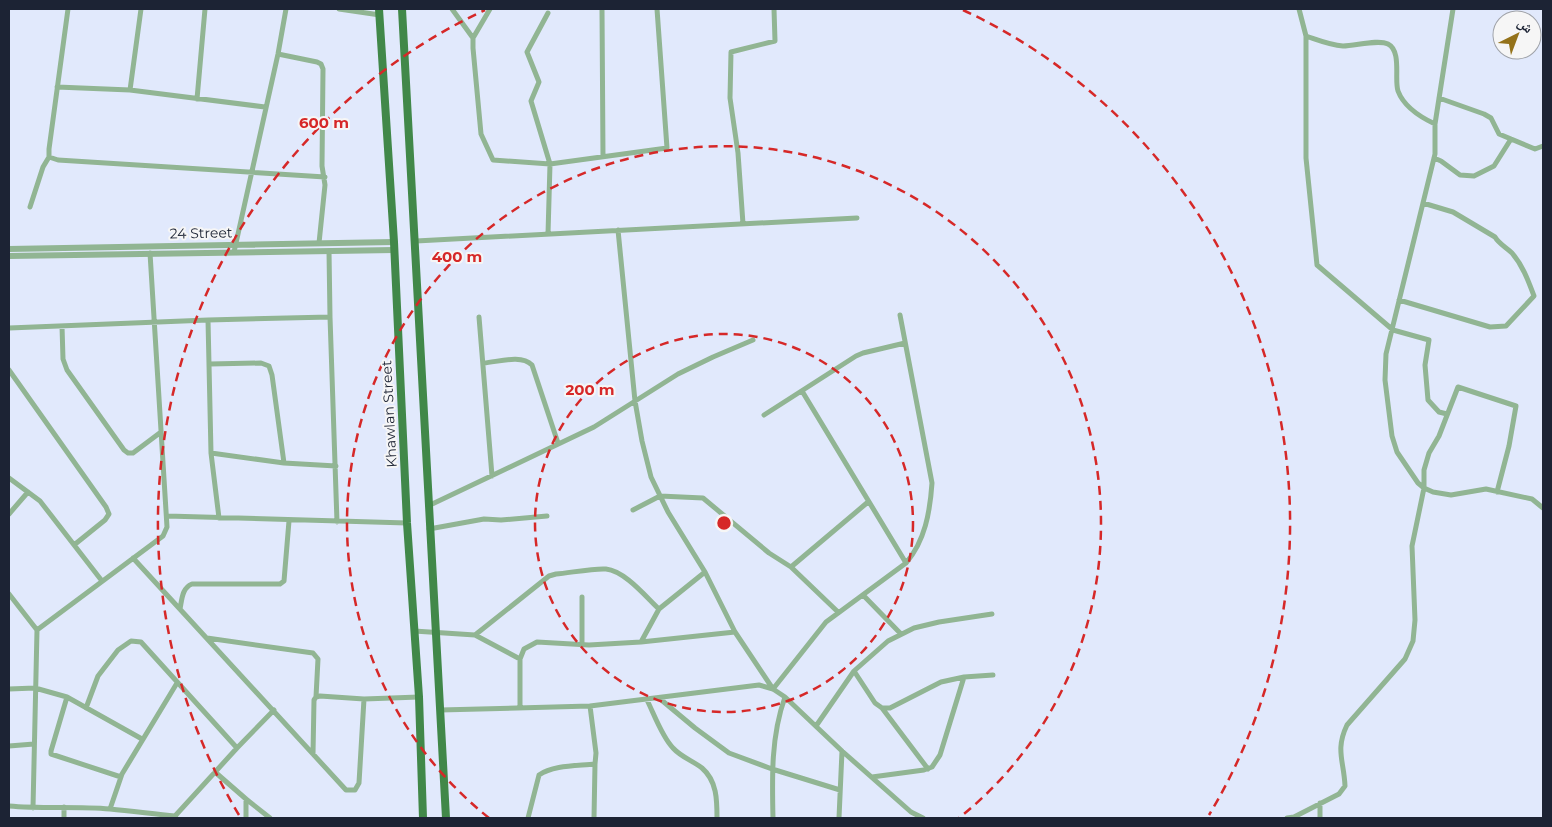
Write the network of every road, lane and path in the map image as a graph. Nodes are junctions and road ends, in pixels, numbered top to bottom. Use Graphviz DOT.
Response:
graph roads {
  1 [pos="68,9"];
  2 [pos="141,9"];
  3 [pos="205,9"];
  4 [pos="286,9"];
  5 [pos="339,9"];
  6 [pos="402,9"];
  7 [pos="452,9"];
  8 [pos="490,9"];
  9 [pos="602,9"];
  10 [pos="657,9"];
  11 [pos="774,9"];
  12 [pos="1299,9"];
  13 [pos="1453,9"];
  14 [pos="379,12"];
  15 [pos="548,13"];
  16 [pos="1306,36"];
  17 [pos="473,38"];
  18 [pos="278,54"];
  19 [pos="57,87"];
  20 [pos="130,90"];
  21 [pos="1439,98"];
  22 [pos="197,99"];
  23 [pos="265,107"];
  24 [pos="1435,124"];
  25 [pos="1511,139"];
  26 [pos="1543,146"];
  27 [pos="49,157"];
  28 [pos="603,157"];
  29 [pos="1434,158"];
  30 [pos="550,164"];
  31 [pos="252,173"];
  32 [pos="325,177"];
  33 [pos="1423,203"];
  34 [pos="30,207"];
  35 [pos="857,218"];
  36 [pos="743,224"];
  37 [pos="618,230"];
  38 [pos="548,234"];
  39 [pos="416,241"];
  40 [pos="319,243"];
  41 [pos="236,244"];
  42 [pos="394,246"];
  43 [pos="9,250"];
  44 [pos="329,251"];
  45 [pos="234,252"];
  46 [pos="150,253"];
  47 [pos="9,256"];
  48 [pos="1399,300"];
  49 [pos="900,315"];
  50 [pos="330,317"];
  51 [pos="479,317"];
  52 [pos="208,320"];
  53 [pos="154,322"];
  54 [pos="62,326"];
  55 [pos="9,328"];
  56 [pos="1392,330"];
  57 [pos="753,340"];
  58 [pos="905,343"];
  59 [pos="484,363"];
  60 [pos="210,364"];
  61 [pos="9,370"];
  62 [pos="802,391"];
  63 [pos="635,400"];
  64 [pos="1447,414"];
  65 [pos="764,415"];
  66 [pos="161,432"];
  67 [pos="558,443"];
  68 [pos="212,452"];
  69 [pos="284,463"];
  70 [pos="336,466"];
  71 [pos="492,476"];
  72 [pos="9,478"];
  73 [pos="1424,488"];
  74 [pos="28,492"];
  75 [pos="1497,492"];
  76 [pos="660,496"];
  77 [pos="868,502"];
  78 [pos="428,506"];
  79 [pos="1543,508"];
  80 [pos="633,510"];
  81 [pos="9,514"];
  82 [pos="166,516"];
  83 [pos="547,516"];
  84 [pos="219,518"];
  85 [pos="288,521"];
  86 [pos="337,522"];
  87 [pos="407,523"];
  88 [pos="429,529"];
  89 [pos="74,545"];
  90 [pos="133,558"];
  91 [pos="906,563"];
  92 [pos="791,567"];
  93 [pos="705,572"];
  94 [pos="102,581"];
  95 [pos="9,594"];
  96 [pos="863,595"];
  97 [pos="582,597"];
  98 [pos="180,608"];
  99 [pos="659,609"];
  100 [pos="838,612"];
  101 [pos="992,614"];
  102 [pos="37,630"];
  103 [pos="414,630"];
  104 [pos="437,632"];
  105 [pos="735,632"];
  106 [pos="901,634"];
  107 [pos="475,635"];
  108 [pos="207,638"];
  109 [pos="642,642"];
  110 [pos="582,645"];
  111 [pos="520,659"];
  112 [pos="854,671"];
  113 [pos="964,676"];
  114 [pos="993,676"];
  115 [pos="177,684"];
  116 [pos="35,688"];
  117 [pos="9,689"];
  118 [pos="773,689"];
  119 [pos="67,697"];
  120 [pos="316,697"];
  121 [pos="419,697"];
  122 [pos="785,697"];
  123 [pos="659,698"];
  124 [pos="364,699"];
  125 [pos="647,700"];
  126 [pos="590,706"];
  127 [pos="86,708"];
  128 [pos="520,708"];
  129 [pos="882,708"];
  130 [pos="274,710"];
  131 [pos="440,710"];
  132 [pos="816,726"];
  133 [pos="142,738"];
  134 [pos="34,744"];
  135 [pos="9,746"];
  136 [pos="237,748"];
  137 [pos="842,751"];
  138 [pos="313,755"];
  139 [pos="595,764"];
  140 [pos="928,768"];
  141 [pos="772,769"];
  142 [pos="215,772"];
  143 [pos="121,777"];
  144 [pos="872,777"];
  145 [pos="840,790"];
  146 [pos="246,799"];
  147 [pos="1320,804"];
  148 [pos="9,806"];
  149 [pos="64,807"];
  150 [pos="33,808"];
  151 [pos="110,809"];
  152 [pos="911,812"];
  153 [pos="176,817"];
  154 [pos="64,818"];
  155 [pos="246,818"];
  156 [pos="270,818"];
  157 [pos="423,818"];
  158 [pos="446,818"];
  159 [pos="528,818"];
  160 [pos="594,818"];
  161 [pos="717,818"];
  162 [pos="773,818"];
  163 [pos="839,818"];
  164 [pos="909,818"];
  165 [pos="923,818"];
  166 [pos="1287,818"];
  167 [pos="1320,818"];
  1 -- 19 [label="street"];
  2 -- 20 [label="street"];
  3 -- 22 [label="street"];
  4 -- 18 [label="street"];
  5 -- 14 [label="street"];
  6 -- 39 [label="main road"];
  7 -- 17 [label="street"];
  8 -- 17 [label="street"];
  9 -- 28 [label="street"];
  10 -- 28 [label="street"];
  11 -- 36 [label="street"];
  12 -- 16 [label="street"];
  13 -- 21 [label="street"];
  14 -- 42 [label="main road, Khawlan Street"];
  15 -- 30 [label="street"];
  16 -- 24 [label="street"];
  16 -- 56 [label="street"];
  17 -- 30 [label="street"];
  18 -- 23 [label="street"];
  18 -- 32 [label="street"];
  19 -- 20 [label="street"];
  19 -- 27 [label="street"];
  20 -- 22 [label="street"];
  21 -- 24 [label="street"];
  21 -- 25 [label="street"];
  22 -- 23 [label="street"];
  23 -- 31 [label="street"];
  24 -- 29 [label="street"];
  25 -- 26 [label="street"];
  25 -- 29 [label="street"];
  27 -- 31 [label="street"];
  27 -- 34 [label="street"];
  28 -- 30 [label="street"];
  29 -- 33 [label="street"];
  30 -- 38 [label="street"];
  31 -- 32 [label="street"];
  31 -- 41 [label="street"];
  32 -- 40 [label="street"];
  33 -- 48 [label="street"];
  33 -- 48 [label="street"];
  35 -- 36 [label="street"];
  36 -- 37 [label="street"];
  37 -- 38 [label="street"];
  37 -- 63 [label="street"];
  38 -- 39 [label="street"];
  39 -- 78 [label="main road"];
  40 -- 41 [label="street, 24 Street"];
  40 -- 42 [label="street, 24 Street"];
  41 -- 43 [label="street, 24 Street"];
  41 -- 45 [label="street"];
  42 -- 44 [label="street, 24 Street"];
  42 -- 87 [label="main road, Khawlan Street"];
  44 -- 45 [label="street, 24 Street"];
  44 -- 50 [label="street"];
  45 -- 46 [label="street, 24 Street"];
  46 -- 47 [label="street, 24 Street"];
  46 -- 53 [label="street"];
  48 -- 56 [label="street"];
  49 -- 58 [label="street"];
  50 -- 52 [label="street"];
  50 -- 70 [label="street"];
  51 -- 59 [label="street"];
  52 -- 53 [label="street"];
  52 -- 60 [label="street"];
  53 -- 54 [label="street"];
  53 -- 66 [label="street"];
  54 -- 55 [label="street"];
  54 -- 66 [label="street"];
  56 -- 64 [label="street"];
  56 -- 73 [label="street"];
  57 -- 63 [label="street"];
  58 -- 62 [label="street"];
  58 -- 91 [label="street"];
  59 -- 67 [label="street"];
  59 -- 71 [label="street"];
  60 -- 68 [label="street"];
  60 -- 69 [label="street"];
  61 -- 89 [label="street"];
  62 -- 65 [label="street"];
  62 -- 77 [label="street"];
  63 -- 67 [label="street"];
  63 -- 76 [label="street"];
  64 -- 73 [label="street"];
  64 -- 75 [label="street"];
  66 -- 82 [label="street"];
  67 -- 71 [label="street"];
  68 -- 69 [label="street"];
  68 -- 84 [label="street"];
  69 -- 70 [label="street"];
  70 -- 86 [label="street"];
  71 -- 78 [label="street"];
  72 -- 74 [label="street"];
  73 -- 75 [label="street"];
  73 -- 147 [label="street"];
  74 -- 81 [label="street"];
  74 -- 89 [label="street"];
  75 -- 79 [label="street"];
  76 -- 80 [label="street"];
  76 -- 92 [label="street"];
  76 -- 93 [label="street"];
  77 -- 91 [label="street"];
  77 -- 92 [label="street"];
  78 -- 88 [label="main road"];
  82 -- 84 [label="street"];
  82 -- 90 [label="street"];
  83 -- 88 [label="street"];
  84 -- 85 [label="street"];
  85 -- 86 [label="street"];
  85 -- 98 [label="street"];
  86 -- 87 [label="street"];
  87 -- 103 [label="main road, Khawlan Street"];
  88 -- 104 [label="main road"];
  89 -- 94 [label="street"];
  90 -- 94 [label="street"];
  90 -- 98 [label="street"];
  91 -- 96 [label="street"];
  92 -- 100 [label="street"];
  93 -- 99 [label="street"];
  93 -- 105 [label="street"];
  94 -- 102 [label="street"];
  95 -- 102 [label="street"];
  96 -- 100 [label="street"];
  96 -- 106 [label="street"];
  97 -- 110 [label="street"];
  98 -- 108 [label="street"];
  99 -- 107 [label="street"];
  99 -- 109 [label="street"];
  100 -- 118 [label="street"];
  101 -- 106 [label="street"];
  102 -- 116 [label="street"];
  103 -- 104 [label="street"];
  103 -- 121 [label="main road, Khawlan Street"];
  104 -- 107 [label="street"];
  104 -- 131 [label="main road"];
  105 -- 109 [label="street"];
  105 -- 118 [label="street"];
  106 -- 112 [label="street"];
  107 -- 111 [label="street"];
  108 -- 120 [label="street"];
  108 -- 130 [label="street"];
  109 -- 110 [label="street"];
  110 -- 111 [label="street"];
  111 -- 128 [label="street"];
  112 -- 129 [label="street"];
  112 -- 132 [label="street"];
  113 -- 114 [label="street"];
  113 -- 129 [label="street"];
  113 -- 140 [label="street"];
  115 -- 127 [label="street"];
  115 -- 133 [label="street"];
  115 -- 136 [label="street"];
  116 -- 117 [label="street"];
  116 -- 119 [label="street"];
  116 -- 134 [label="street"];
  118 -- 122 [label="street"];
  118 -- 123 [label="street"];
  119 -- 127 [label="street"];
  119 -- 143 [label="street"];
  120 -- 124 [label="street"];
  120 -- 138 [label="street"];
  121 -- 124 [label="street"];
  121 -- 157 [label="main road, Khawlan Street"];
  122 -- 132 [label="street"];
  122 -- 141 [label="street"];
  123 -- 125 [label="street"];
  123 -- 141 [label="street"];
  124 -- 138 [label="street"];
  125 -- 126 [label="street"];
  125 -- 161 [label="street"];
  126 -- 128 [label="street"];
  126 -- 139 [label="street"];
  127 -- 133 [label="street"];
  128 -- 131 [label="street"];
  129 -- 140 [label="street"];
  130 -- 136 [label="street"];
  130 -- 138 [label="street"];
  131 -- 158 [label="main road"];
  132 -- 137 [label="street"];
  133 -- 143 [label="street"];
  134 -- 135 [label="street"];
  134 -- 150 [label="street"];
  136 -- 142 [label="street"];
  137 -- 144 [label="street"];
  137 -- 145 [label="street"];
  139 -- 159 [label="street"];
  139 -- 160 [label="street"];
  140 -- 144 [label="street"];
  141 -- 145 [label="street"];
  141 -- 162 [label="street"];
  142 -- 146 [label="street"];
  142 -- 153 [label="street"];
  143 -- 151 [label="street"];
  144 -- 152 [label="street"];
  145 -- 163 [label="street"];
  146 -- 155 [label="street"];
  146 -- 156 [label="street"];
  147 -- 166 [label="street"];
  147 -- 167 [label="street"];
  148 -- 150 [label="street"];
  149 -- 150 [label="street"];
  149 -- 151 [label="street"];
  149 -- 154 [label="street"];
  151 -- 153 [label="street"];
  152 -- 164 [label="street"];
  152 -- 165 [label="street"];
}
